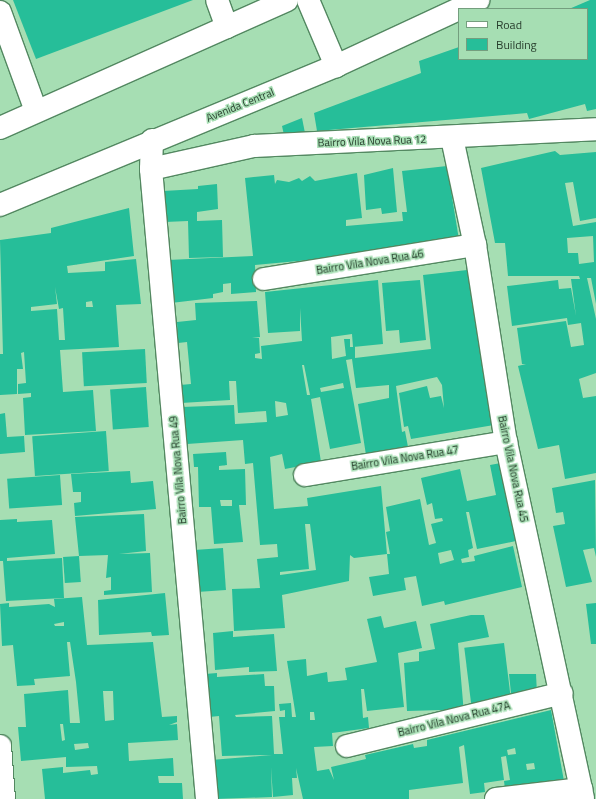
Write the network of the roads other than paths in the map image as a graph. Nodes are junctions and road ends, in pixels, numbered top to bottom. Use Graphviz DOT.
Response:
graph roads {
  1 [pos="217,0"];
  2 [pos="287,0"];
  3 [pos="308,0"];
  4 [pos="478,0"];
  5 [pos="461,8"];
  6 [pos="458,9"];
  7 [pos="0,12"];
  8 [pos="227,27"];
  9 [pos="336,66"];
  10 [pos="36,111"];
  11 [pos="0,128"];
  12 [pos="596,129"];
  13 [pos="452,138"];
  14 [pos="152,140"];
  15 [pos="151,168"];
  16 [pos="0,205"];
  17 [pos="475,245"];
  18 [pos="264,279"];
  19 [pos="506,442"];
  20 [pos="305,475"];
  21 [pos="562,693"];
  22 [pos="0,746"];
  23 [pos="347,746"];
  24 [pos="582,794"];
  25 [pos="4,799"];
  26 [pos="207,799"];
  27 [pos="496,799"];
  1 -- 8 [label="street"];
  2 -- 8 [label="street"];
  3 -- 9 [label="street"];
  4 -- 5 [label="street, Avenida Central"];
  6 -- 9 [label="street, Avenida Central"];
  7 -- 10 [label="street"];
  8 -- 10 [label="street"];
  9 -- 14 [label="street, Avenida Central"];
  10 -- 11 [label="street"];
  12 -- 13 [label="street, Bairro Vila Nova Rua 12"];
  13 -- 15 [label="street, Bairro Vila Nova Rua 12"];
  13 -- 17 [label="street, Bairro Vila Nova Rua 45"];
  14 -- 15 [label="street, Bairro Vila Nova Rua 49"];
  14 -- 16 [label="street, Avenida Central"];
  15 -- 26 [label="street, Bairro Vila Nova Rua 49"];
  17 -- 18 [label="street, Bairro Vila Nova Rua 46"];
  17 -- 19 [label="street, Bairro Vila Nova Rua 45"];
  19 -- 20 [label="street, Bairro Vila Nova Rua 47"];
  19 -- 21 [label="street, Bairro Vila Nova Rua 45"];
  21 -- 23 [label="street, Bairro Vila Nova Rua 47A"];
  21 -- 24 [label="street, Bairro Vila Nova Rua 45"];
  22 -- 25 [label="street"];
  24 -- 27 [label="street"];
}
